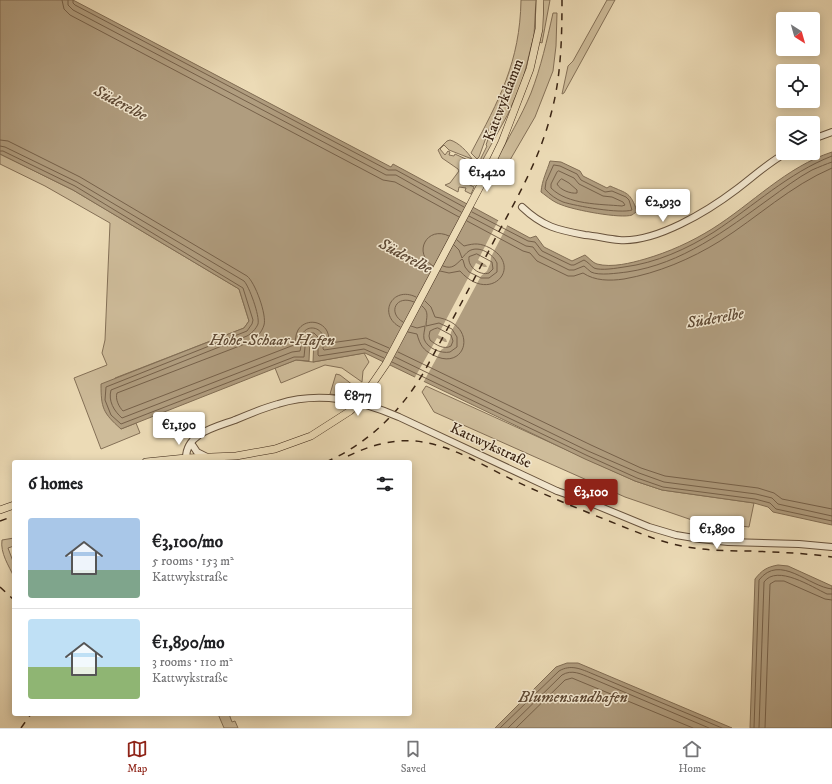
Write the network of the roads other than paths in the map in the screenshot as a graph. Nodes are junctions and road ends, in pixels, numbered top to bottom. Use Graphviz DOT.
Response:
graph roads {
  1 [pos="540,0"];
  2 [pos="832,132"];
  3 [pos="820,136"];
  4 [pos="776,160"];
  5 [pos="522,208"];
  6 [pos="193,444"];
  7 [pos="186,458"];
  8 [pos="208,458"];
  9 [pos="166,460"];
  10 [pos="12,506"];
  11 [pos="0,510"];
  12 [pos="832,548"];
  1 -- 8 [label="main road, Kattwykdamm"];
  2 -- 3 [label="street"];
  4 -- 5 [label="street"];
  6 -- 7 [label="street"];
  6 -- 8 [label="street"];
  6 -- 12 [label="street, Kattwykstraße, bridge"];
  7 -- 8 [label="main road"];
  7 -- 9 [label="main road"];
  10 -- 11 [label="main road"];
}
